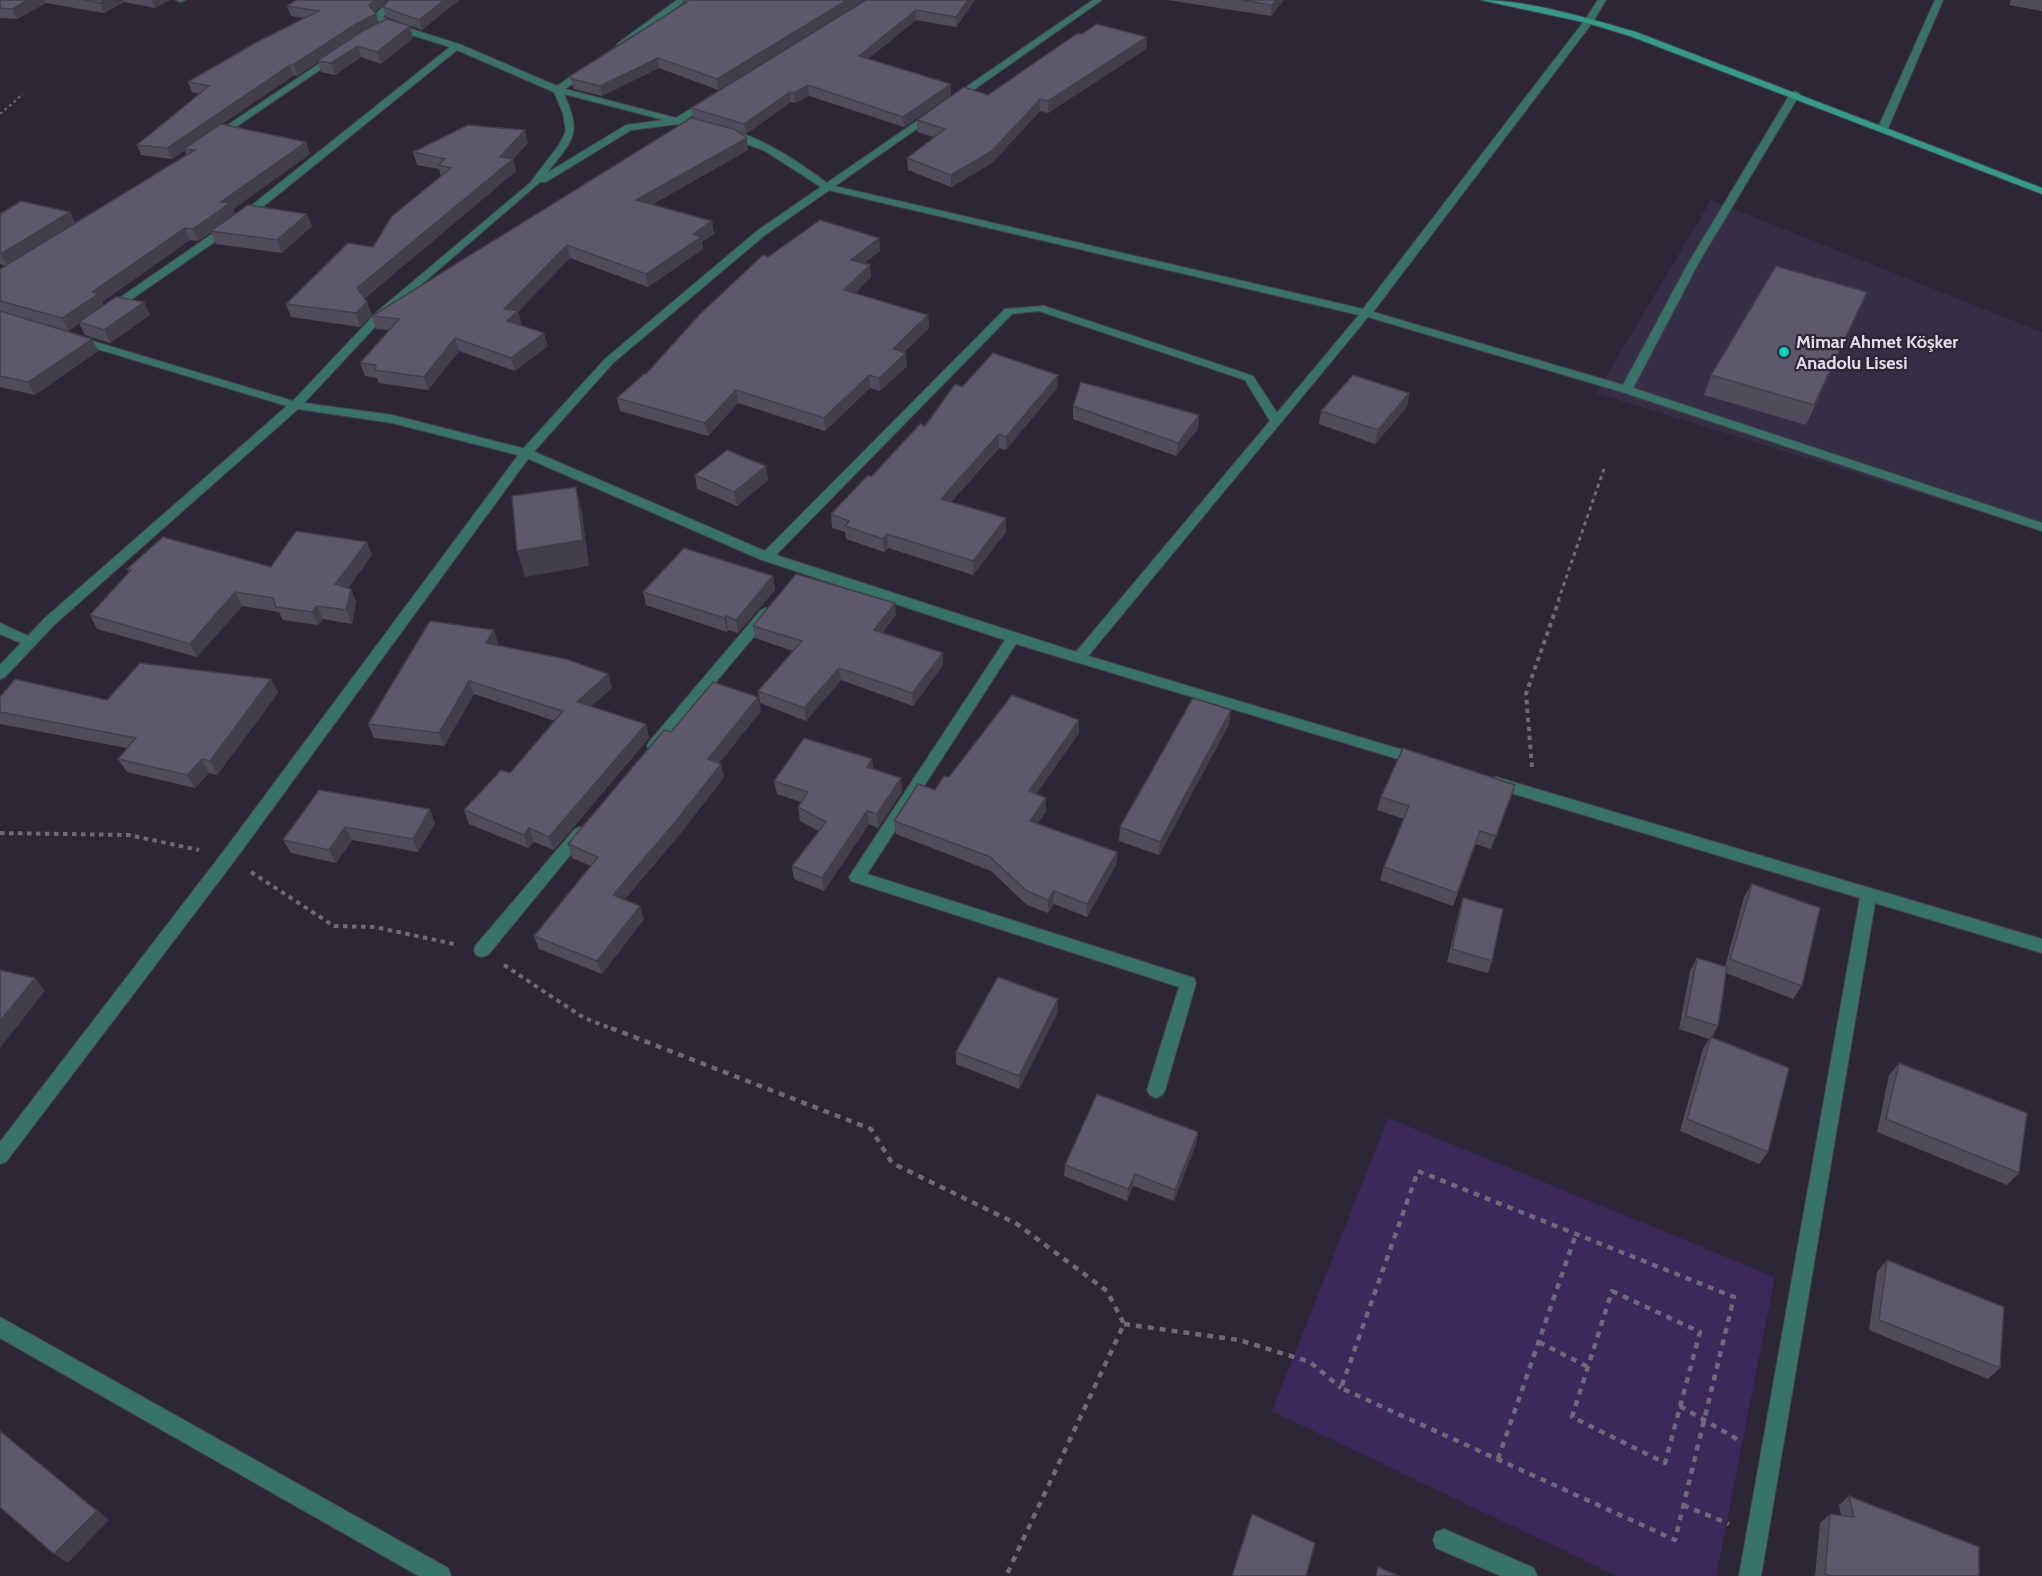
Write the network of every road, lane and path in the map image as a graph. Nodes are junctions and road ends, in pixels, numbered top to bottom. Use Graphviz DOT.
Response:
graph roads {
  1 [pos="394,0"];
  2 [pos="682,0"];
  3 [pos="1098,0"];
  4 [pos="1485,0"];
  5 [pos="1602,0"];
  6 [pos="1938,0"];
  7 [pos="1589,21"];
  8 [pos="456,46"];
  9 [pos="344,51"];
  10 [pos="614,51"];
  11 [pos="596,64"];
  12 [pos="558,90"];
  13 [pos="23,94"];
  14 [pos="1795,94"];
  15 [pos="716,97"];
  16 [pos="0,114"];
  17 [pos="676,122"];
  18 [pos="1883,128"];
  19 [pos="708,129"];
  20 [pos="718,132"];
  21 [pos="207,142"];
  22 [pos="533,185"];
  23 [pos="827,187"];
  24 [pos="2041,190"];
  25 [pos="1366,313"];
  26 [pos="99,317"];
  27 [pos="70,334"];
  28 [pos="1626,390"];
  29 [pos="296,405"];
  30 [pos="1276,421"];
  31 [pos="526,453"];
  32 [pos="1604,469"];
  33 [pos="2042,527"];
  34 [pos="767,557"];
  35 [pos="772,606"];
  36 [pos="0,628"];
  37 [pos="1013,638"];
  38 [pos="30,642"];
  39 [pos="1079,658"];
  40 [pos="0,674"];
  41 [pos="642,759"];
  42 [pos="1432,764"];
  43 [pos="1478,778"];
  44 [pos="1534,795"];
  45 [pos="589,823"];
  46 [pos="0,833"];
  47 [pos="229,856"];
  48 [pos="1869,894"];
  49 [pos="2042,946"];
  50 [pos="482,950"];
  51 [pos="1156,1090"];
  52 [pos="0,1156"];
  53 [pos="1576,1234"];
  54 [pos="1124,1324"];
  55 [pos="0,1327"];
  56 [pos="1539,1342"];
  57 [pos="1588,1366"];
  58 [pos="1341,1388"];
  59 [pos="1680,1406"];
  60 [pos="1705,1421"];
  61 [pos="1498,1459"];
  62 [pos="1771,1459"];
  63 [pos="1683,1505"];
  64 [pos="1757,1536"];
  65 [pos="1444,1540"];
  66 [pos="440,1576"];
  67 [pos="1006,1576"];
  68 [pos="1526,1576"];
  69 [pos="1750,1576"];
  1 -- 8 [label="street"];
  2 -- 10 [label="street"];
  3 -- 23 [label="street"];
  4 -- 7 [label="main road"];
  5 -- 7 [label="street"];
  6 -- 18 [label="street"];
  7 -- 14 [label="main road"];
  7 -- 25 [label="street"];
  8 -- 12 [label="street"];
  8 -- 26 [label="street"];
  9 -- 21 [label="street"];
  11 -- 12 [label="street"];
  12 -- 17 [label="street"];
  12 -- 22 [label="street"];
  13 -- 16 [label="path"];
  14 -- 18 [label="main road"];
  14 -- 28 [label="street"];
  15 -- 17 [label="street"];
  17 -- 19 [label="street"];
  17 -- 22 [label="street"];
  18 -- 24 [label="main road"];
  20 -- 23 [label="street"];
  22 -- 29 [label="street"];
  23 -- 25 [label="street"];
  23 -- 31 [label="street"];
  25 -- 28 [label="street"];
  25 -- 30 [label="street"];
  27 -- 29 [label="street"];
  28 -- 33 [label="street"];
  29 -- 31 [label="street"];
  29 -- 38 [label="street"];
  30 -- 34 [label="street"];
  30 -- 39 [label="street"];
  31 -- 34 [label="street"];
  31 -- 47 [label="street"];
  32 -- 44 [label="path"];
  34 -- 37 [label="street"];
  35 -- 41 [label="street"];
  36 -- 38 [label="street"];
  37 -- 39 [label="street"];
  37 -- 51 [label="street"];
  38 -- 40 [label="street"];
  39 -- 42 [label="street"];
  43 -- 44 [label="street"];
  44 -- 48 [label="street"];
  45 -- 50 [label="street"];
  46 -- 47 [label="path"];
  47 -- 50 [label="path"];
  47 -- 52 [label="street"];
  48 -- 49 [label="street"];
  48 -- 62 [label="street"];
  50 -- 54 [label="path"];
  53 -- 56 [label="path"];
  53 -- 58 [label="path"];
  53 -- 60 [label="path"];
  54 -- 58 [label="path"];
  54 -- 67 [label="path"];
  55 -- 66 [label="street"];
  56 -- 57 [label="path"];
  56 -- 61 [label="path"];
  57 -- 59 [label="path"];
  57 -- 59 [label="path"];
  58 -- 61 [label="path"];
  59 -- 60 [label="path"];
  60 -- 62 [label="path"];
  60 -- 63 [label="path"];
  61 -- 63 [label="path"];
  62 -- 64 [label="street"];
  63 -- 64 [label="path"];
  64 -- 69 [label="street"];
  65 -- 68 [label="street"];
}
